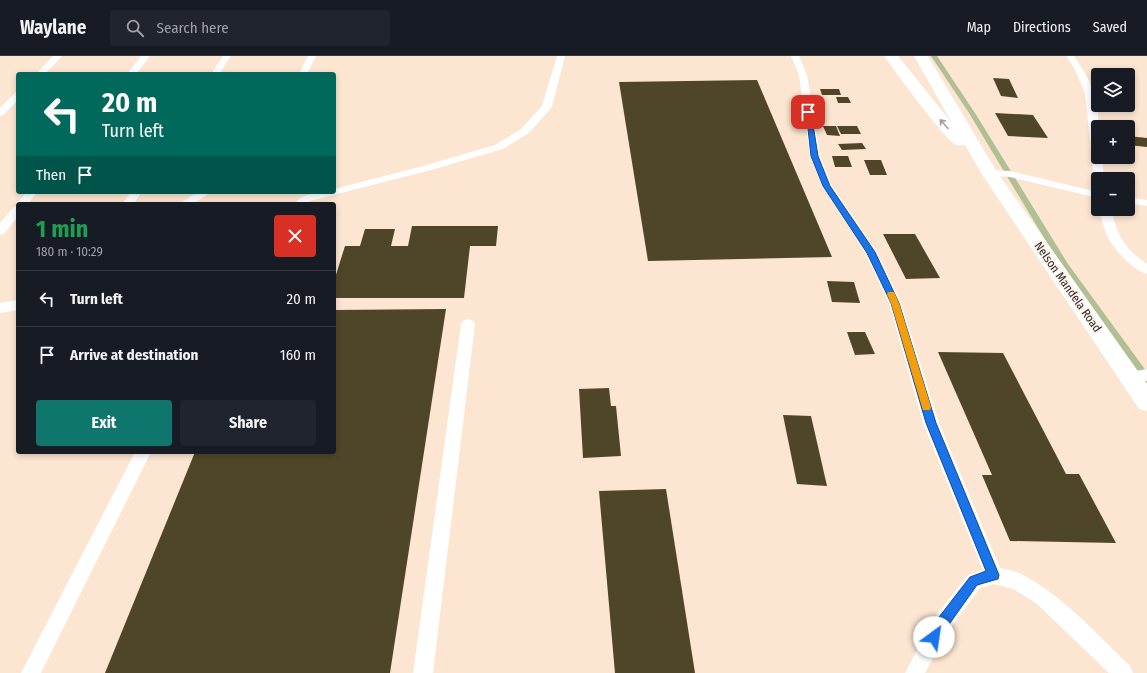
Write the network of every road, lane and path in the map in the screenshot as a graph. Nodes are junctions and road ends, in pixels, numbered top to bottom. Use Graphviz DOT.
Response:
graph roads {
  1 [pos="58,56"];
  2 [pos="146,56"];
  3 [pos="227,56"];
  4 [pos="312,56"];
  5 [pos="561,56"];
  6 [pos="795,56"];
  7 [pos="891,56"];
  8 [pos="921,56"];
  9 [pos="1070,56"];
  10 [pos="42,72"];
  11 [pos="133,72"];
  12 [pos="216,72"];
  13 [pos="304,72"];
  14 [pos="16,97"];
  15 [pos="0,113"];
  16 [pos="1098,172"];
  17 [pos="989,173"];
  18 [pos="336,191"];
  19 [pos="1091,193"];
  20 [pos="30,194"];
  21 [pos="202,194"];
  22 [pos="326,194"];
  23 [pos="1135,201"];
  24 [pos="24,202"];
  25 [pos="188,202"];
  26 [pos="302,202"];
  27 [pos="1147,203"];
  28 [pos="16,211"];
  29 [pos="1107,216"];
  30 [pos="0,231"];
  31 [pos="1147,270"];
  32 [pos="16,306"];
  33 [pos="0,308"];
  34 [pos="468,324"];
  35 [pos="1139,376"];
  36 [pos="1147,402"];
  37 [pos="142,454"];
  38 [pos="994,575"];
  39 [pos="31,673"];
  40 [pos="423,673"];
  41 [pos="915,673"];
  42 [pos="1123,673"];
  1 -- 10 [label="lane"];
  2 -- 11 [label="lane"];
  3 -- 12 [label="lane"];
  4 -- 13 [label="lane"];
  5 -- 18 [label="lane"];
  6 -- 38 [label="lane"];
  17 -- 7 [label="main road, Nelson Mandela Road, one-way"];
  8 -- 17 [label="main road, Nelson Mandela Road"];
  9 -- 16 [label="lane"];
  14 -- 15 [label="lane"];
  17 -- 19 [label="lane"];
  17 -- 35 [label="main road, Nelson Mandela Road"];
  20 -- 24 [label="lane"];
  21 -- 25 [label="lane"];
  22 -- 26 [label="lane"];
  23 -- 27 [label="lane"];
  28 -- 30 [label="lane"];
  29 -- 31 [label="lane"];
  32 -- 33 [label="lane"];
  34 -- 40 [label="lane"];
  35 -- 36 [label="main road, Nelson Mandela Road"];
  37 -- 39 [label="lane"];
  38 -- 41 [label="lane"];
  38 -- 42 [label="lane"];
}
